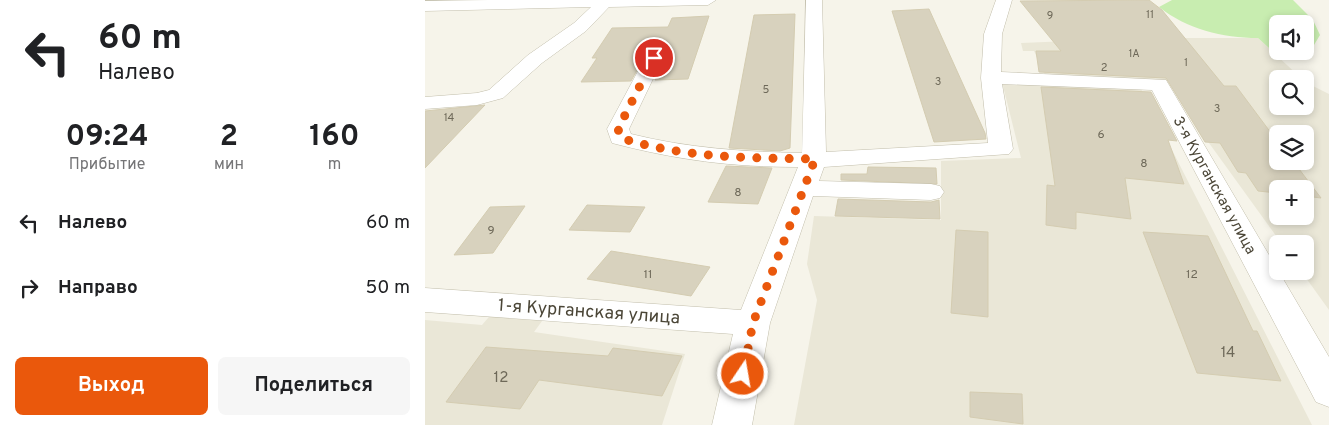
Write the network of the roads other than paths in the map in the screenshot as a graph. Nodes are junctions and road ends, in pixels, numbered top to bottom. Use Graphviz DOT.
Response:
graph roads {
  1 [pos="708,0"];
  2 [pos="814,0"];
  3 [pos="1004,0"];
  4 [pos="605,1"];
  5 [pos="425,6"];
  6 [pos="654,58"];
  7 [pos="991,78"];
  8 [pos="425,103"];
  9 [pos="808,175"];
  10 [pos="931,192"];
  11 [pos="425,300"];
  12 [pos="753,323"];
  13 [pos="1329,391"];
  14 [pos="732,425"];
  1 -- 4 [label="street"];
  2 -- 9 [label="street"];
  3 -- 7 [label="street"];
  4 -- 5 [label="street"];
  4 -- 8 [label="street"];
  6 -- 9 [label="street"];
  7 -- 9 [label="street"];
  7 -- 13 [label="street, 3-я Курганская улица"];
  9 -- 10 [label="street"];
  9 -- 12 [label="street"];
  11 -- 12 [label="street, 1-я Курганская улица"];
  12 -- 14 [label="street"];
}
